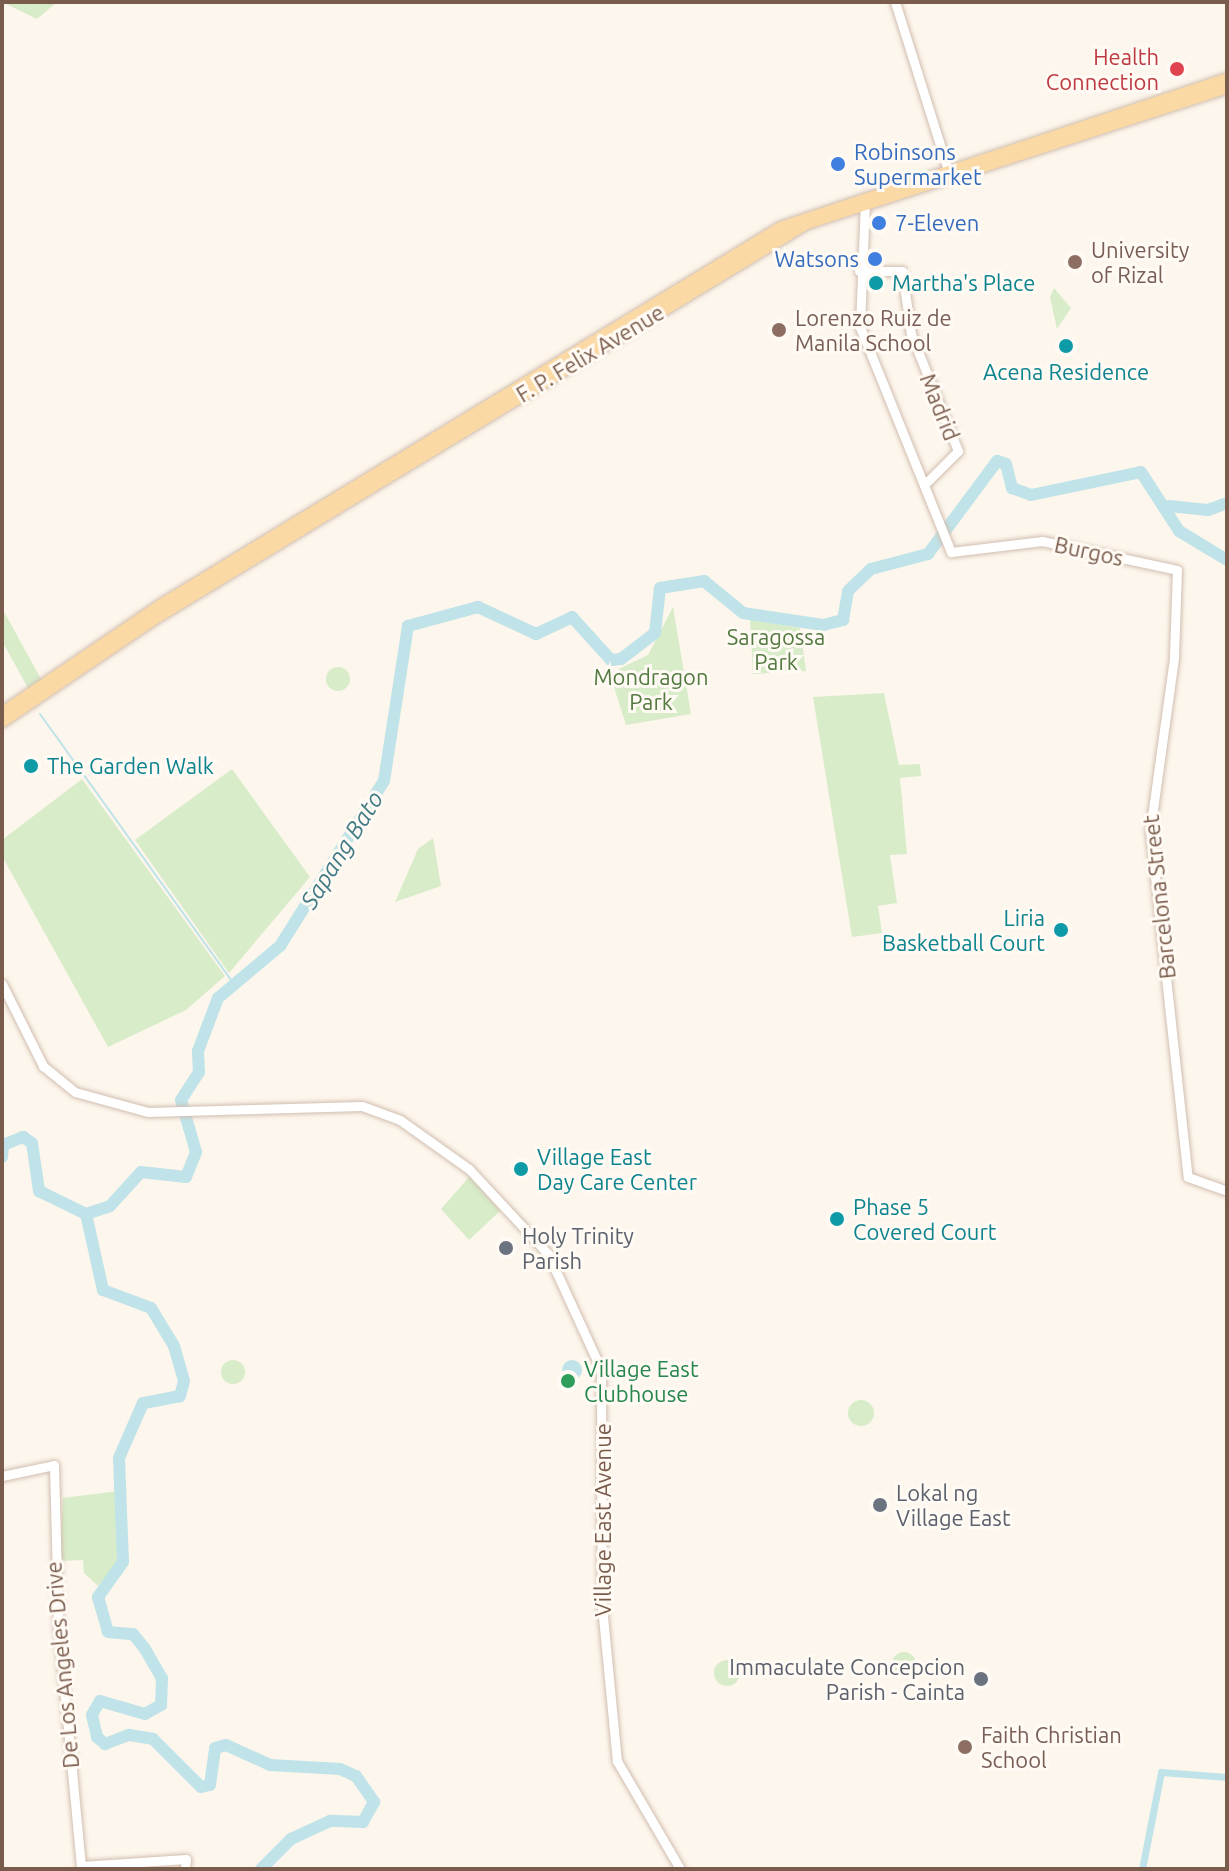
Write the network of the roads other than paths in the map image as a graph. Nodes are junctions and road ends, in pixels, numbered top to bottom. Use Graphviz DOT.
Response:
graph roads {
  1 [pos="895,2"];
  2 [pos="1221,79"];
  3 [pos="947,167"];
  4 [pos="865,198"];
  5 [pos="859,271"];
  6 [pos="510,397"];
  7 [pos="924,485"];
  8 [pos="1177,570"];
  9 [pos="2,712"];
  10 [pos="2,721"];
  11 [pos="2,984"];
  12 [pos="1227,1191"];
  13 [pos="2,1476"];
  14 [pos="185,1864"];
  15 [pos="680,1869"];
  1 -- 3 [label="street"];
  2 -- 3 [label="main road, F. P. Felix Avenue"];
  2 -- 4 [label="main road, F. P. Felix Avenue"];
  3 -- 4 [label="main road, F. P. Felix Avenue"];
  4 -- 5 [label="street"];
  4 -- 6 [label="main road, F. P. Felix Avenue"];
  5 -- 7 [label="street"];
  5 -- 7 [label="street, Madrid"];
  6 -- 9 [label="main road, F. P. Felix Avenue"];
  6 -- 10 [label="main road, F. P. Felix Avenue"];
  7 -- 8 [label="street, Burgos"];
  8 -- 12 [label="street, Barcelona Street"];
  11 -- 15 [label="street, Village East Avenue"];
  13 -- 14 [label="street, De Los Angeles Drive"];
}
